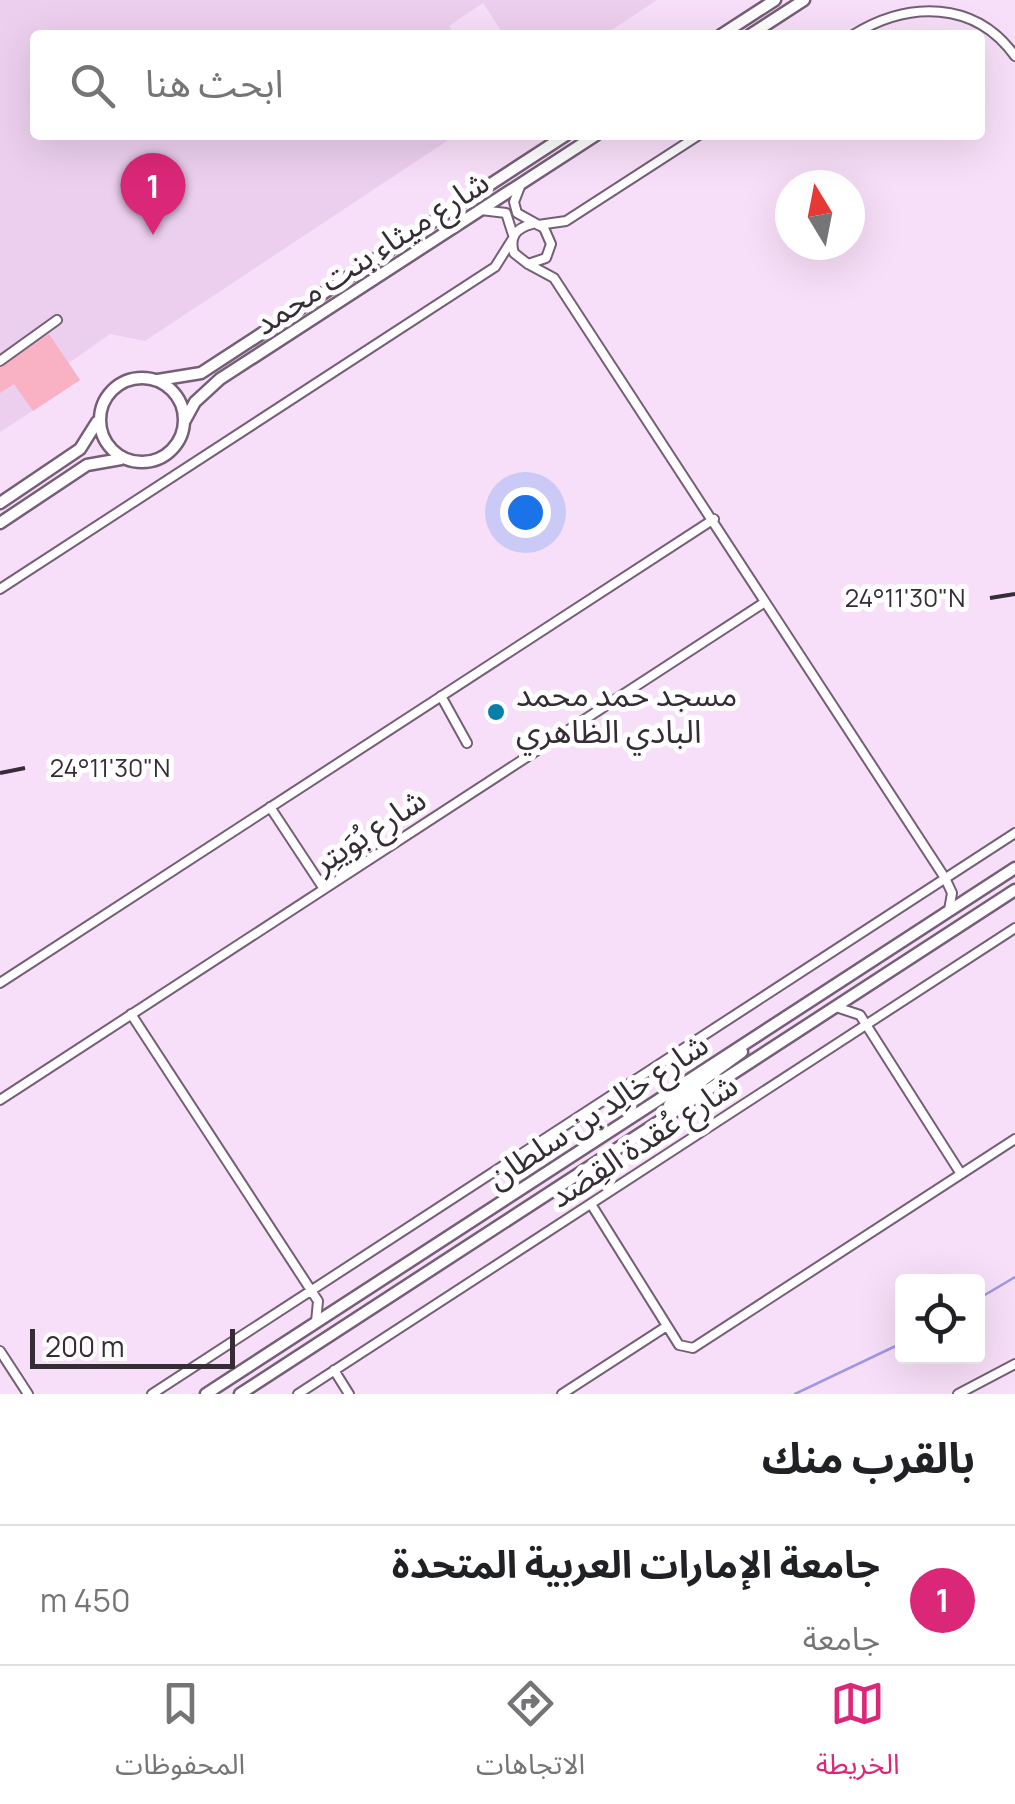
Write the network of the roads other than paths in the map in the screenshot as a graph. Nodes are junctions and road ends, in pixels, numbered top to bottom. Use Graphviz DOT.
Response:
graph roads {
  1 [pos="775,0"];
  2 [pos="804,0"];
  3 [pos="728,30"];
  4 [pos="758,30"];
  5 [pos="863,30"];
  6 [pos="1015,56"];
  7 [pos="558,140"];
  8 [pos="588,140"];
  9 [pos="690,140"];
  10 [pos="521,184"];
  11 [pos="480,210"];
  12 [pos="566,221"];
  13 [pos="535,224"];
  14 [pos="512,238"];
  15 [pos="550,248"];
  16 [pos="525,263"];
  17 [pos="495,267"];
  18 [pos="554,278"];
  19 [pos="57,320"];
  20 [pos="0,361"];
  21 [pos="158,380"];
  22 [pos="100,412"];
  23 [pos="184,422"];
  24 [pos="126,460"];
  25 [pos="0,503"];
  26 [pos="714,519"];
  27 [pos="0,523"];
  28 [pos="0,590"];
  29 [pos="765,602"];
  30 [pos="441,696"];
  31 [pos="467,743"];
  32 [pos="270,807"];
  33 [pos="1015,833"];
  34 [pos="1015,868"];
  35 [pos="945,878"];
  36 [pos="951,888"];
  37 [pos="324,889"];
  38 [pos="1012,891"];
  39 [pos="974,896"];
  40 [pos="948,913"];
  41 [pos="1015,928"];
  42 [pos="0,983"];
  43 [pos="864,989"];
  44 [pos="836,1006"];
  45 [pos="131,1014"];
  46 [pos="860,1015"];
  47 [pos="866,1024"];
  48 [pos="748,1042"];
  49 [pos="0,1100"];
  50 [pos="670,1115"];
  51 [pos="1015,1139"];
  52 [pos="961,1174"];
  53 [pos="591,1204"];
  54 [pos="311,1290"];
  55 [pos="318,1301"];
  56 [pos="340,1308"];
  57 [pos="316,1322"];
  58 [pos="666,1326"];
  59 [pos="0,1350"];
  60 [pos="1015,1364"];
  61 [pos="334,1370"];
  62 [pos="28,1394"];
  63 [pos="152,1394"];
  64 [pos="206,1394"];
  65 [pos="240,1394"];
  66 [pos="298,1394"];
  67 [pos="348,1394"];
  68 [pos="562,1394"];
  69 [pos="958,1394"];
  1 -- 3 [label="main road"];
  2 -- 4 [label="main road"];
  5 -- 6 [label="street"];
  7 -- 21 [label="main road, شارع ميثاء بنت محمد"];
  8 -- 10 [label="main road, شارع ميثاء بنت محمد"];
  9 -- 12 [label="street"];
  10 -- 11 [label="main road, شارع ميثاء بنت محمد"];
  10 -- 13 [label="street"];
  11 -- 14 [label="street"];
  11 -- 23 [label="main road, شارع ميثاء بنت محمد"];
  12 -- 13 [label="street"];
  12 -- 15 [label="street"];
  13 -- 14 [label="street"];
  13 -- 15 [label="street"];
  14 -- 16 [label="street"];
  14 -- 17 [label="street"];
  15 -- 16 [label="street"];
  15 -- 18 [label="street"];
  16 -- 17 [label="street"];
  16 -- 18 [label="street"];
  17 -- 28 [label="street"];
  18 -- 26 [label="street"];
  19 -- 20 [label="street"];
  21 -- 22 [label="main road"];
  21 -- 23 [label="main road"];
  22 -- 24 [label="main road"];
  22 -- 25 [label="main road"];
  23 -- 24 [label="main road"];
  24 -- 27 [label="main road"];
  26 -- 29 [label="street"];
  26 -- 30 [label="street"];
  29 -- 35 [label="street"];
  29 -- 37 [label="street, شارع بُوَيتِر"];
  30 -- 31 [label="street"];
  30 -- 32 [label="street"];
  32 -- 37 [label="street"];
  32 -- 42 [label="street"];
  33 -- 35 [label="street"];
  34 -- 39 [label="main road, شارع خالِد بن سلطان"];
  35 -- 36 [label="street"];
  35 -- 54 [label="street"];
  36 -- 39 [label="street"];
  36 -- 40 [label="street"];
  37 -- 45 [label="street, شارع بُوَيتِر"];
  38 -- 43 [label="main road, شارع خالِد بن سلطان"];
  39 -- 40 [label="main road, شارع خالِد بن سلطان"];
  40 -- 48 [label="main road, شارع خالِد بن سلطان"];
  41 -- 47 [label="street, شارع عُقدة القِصَد"];
  43 -- 44 [label="main road, شارع خالِد بن سلطان"];
  43 -- 46 [label="street"];
  44 -- 46 [label="street"];
  44 -- 50 [label="main road, شارع خالِد بن سلطان"];
  45 -- 49 [label="street, شارع بُوَيتِر"];
  45 -- 54 [label="street"];
  46 -- 47 [label="street"];
  47 -- 52 [label="street"];
  47 -- 53 [label="street, شارع عُقدة القِصَد"];
  48 -- 50 [label="main road"];
  48 -- 56 [label="main road, شارع خالِد بن سلطان"];
  50 -- 65 [label="main road, شارع خالِد بن سلطان"];
  51 -- 52 [label="street"];
  52 -- 58 [label="street"];
  53 -- 58 [label="street"];
  53 -- 61 [label="street, شارع عُقدة القِصَد"];
  54 -- 55 [label="street"];
  54 -- 63 [label="street"];
  55 -- 56 [label="street"];
  55 -- 57 [label="street"];
  56 -- 57 [label="main road, شارع خالِد بن سلطان"];
  57 -- 64 [label="main road, شارع خالِد بن سلطان"];
  58 -- 68 [label="street"];
  59 -- 62 [label="street"];
  60 -- 69 [label="street"];
  61 -- 66 [label="street, شارع عُقدة القِصَد"];
  61 -- 67 [label="street"];
}
